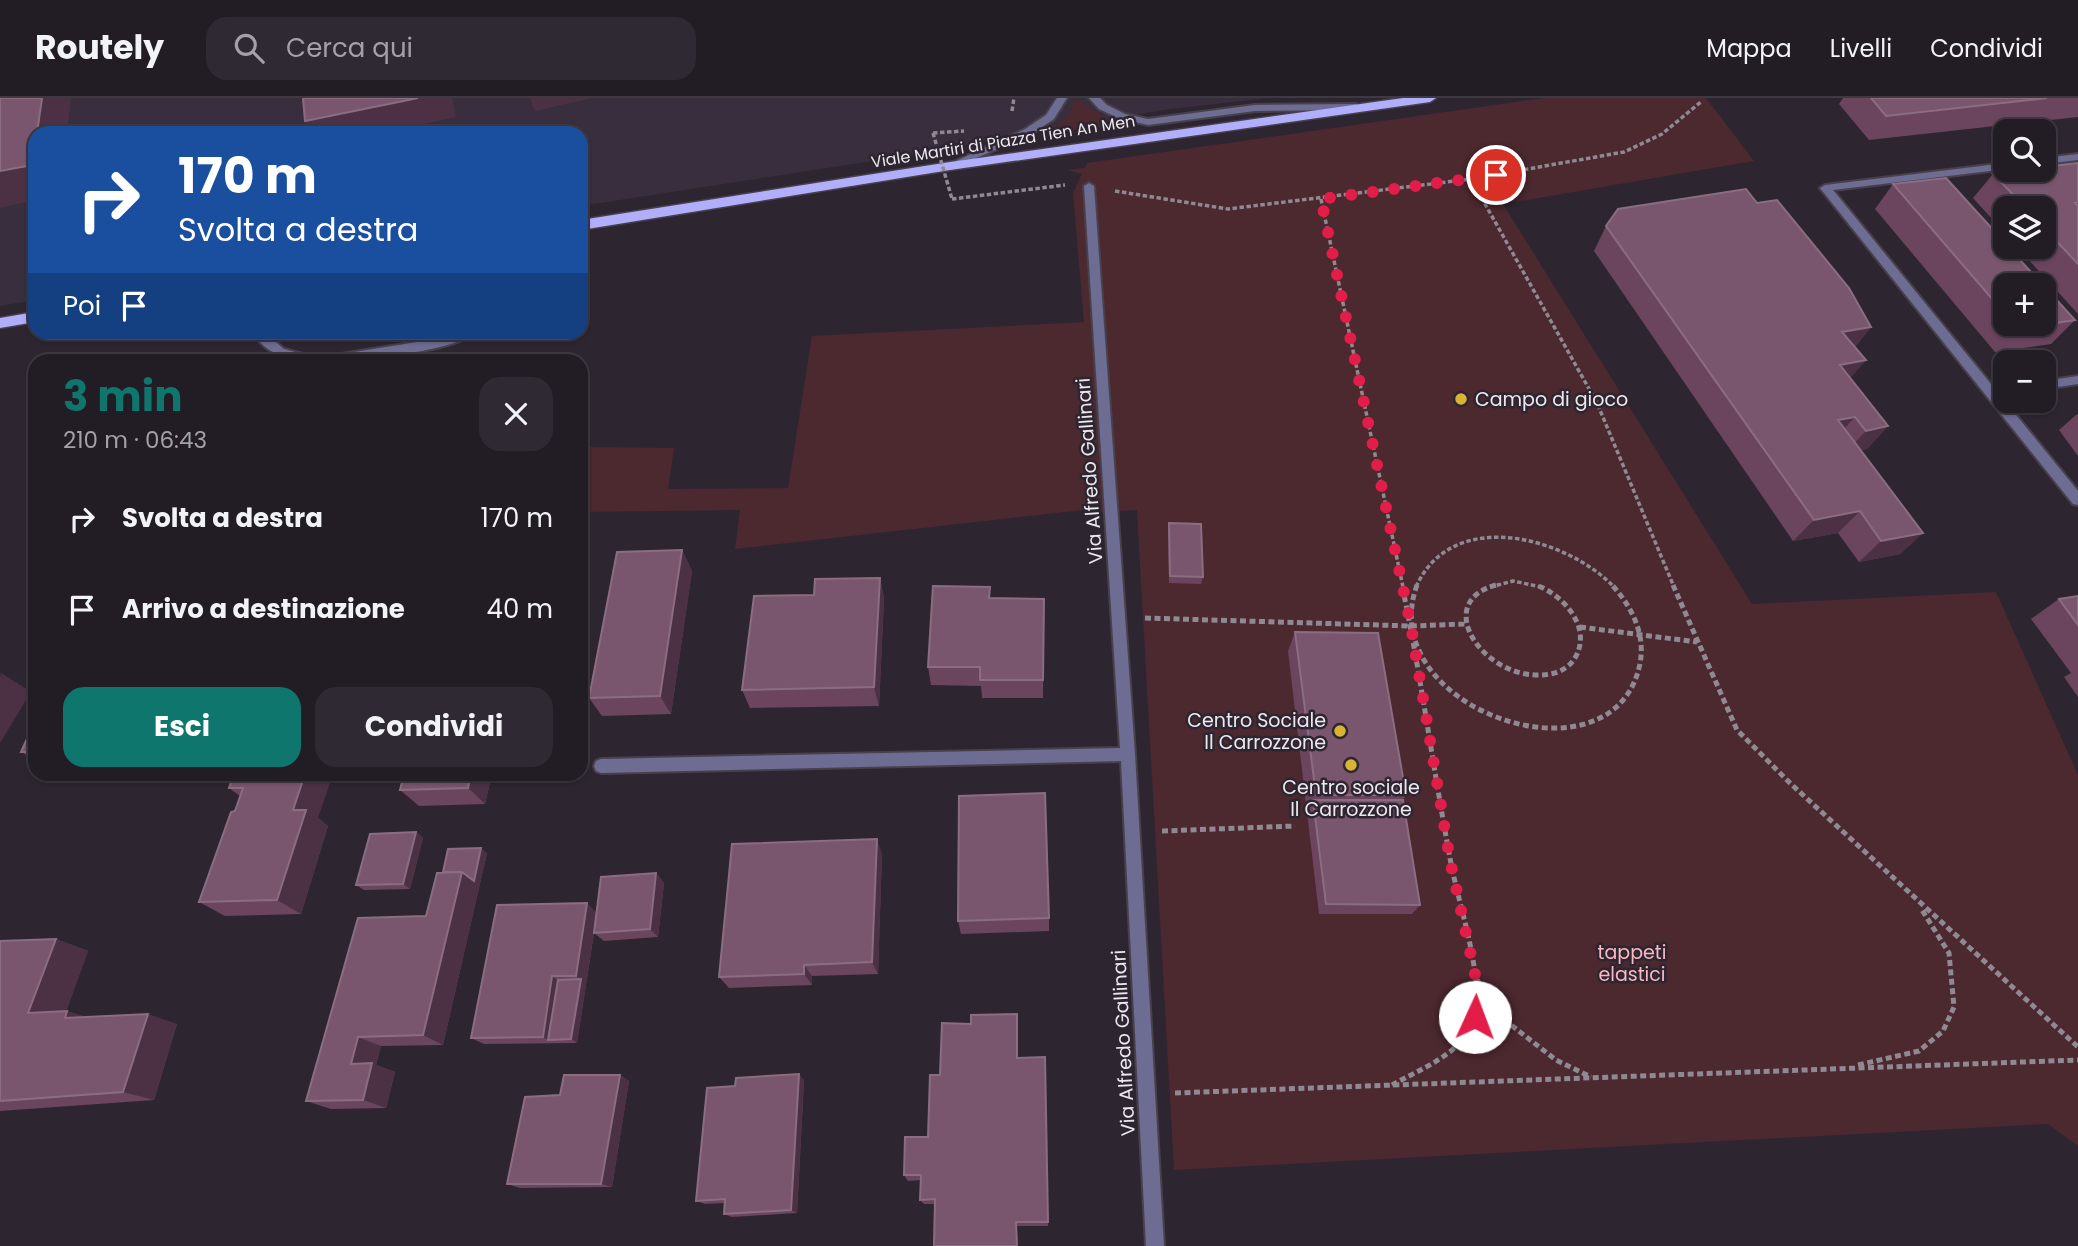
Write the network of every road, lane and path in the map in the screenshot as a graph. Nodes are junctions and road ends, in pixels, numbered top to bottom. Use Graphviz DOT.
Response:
graph roads {
  1 [pos="1062,98"];
  2 [pos="1094,98"];
  3 [pos="1430,98"];
  4 [pos="1702,101"];
  5 [pos="1356,107"];
  6 [pos="969,131"];
  7 [pos="2078,157"];
  8 [pos="2056,160"];
  9 [pos="950,166"];
  10 [pos="1993,168"];
  11 [pos="1471,179"];
  12 [pos="1089,186"];
  13 [pos="1321,199"];
  14 [pos="588,224"];
  15 [pos="28,318"];
  16 [pos="0,323"];
  17 [pos="263,340"];
  18 [pos="453,340"];
  19 [pos="284,354"];
  20 [pos="368,354"];
  21 [pos="2078,380"];
  22 [pos="2056,383"];
  23 [pos="1991,392"];
  24 [pos="2078,500"];
  25 [pos="1119,617"];
  26 [pos="1465,624"];
  27 [pos="1411,626"];
  28 [pos="1580,627"];
  29 [pos="1640,635"];
  30 [pos="1697,642"];
  31 [pos="1128,754"];
  32 [pos="601,766"];
  33 [pos="1295,826"];
  34 [pos="1133,832"];
  35 [pos="1918,902"];
  36 [pos="1476,979"];
  37 [pos="2078,1047"];
  38 [pos="2078,1060"];
  39 [pos="1847,1068"];
  40 [pos="1592,1078"];
  41 [pos="1392,1085"];
  42 [pos="1146,1094"];
  43 [pos="1155,1246"];
  1 -- 9 [label="street"];
  2 -- 5 [label="street"];
  3 -- 5 [label="main road, Viale Martiri di Piazza Tien An Men"];
  4 -- 11 [label="path"];
  5 -- 9 [label="main road, Viale Martiri di Piazza Tien An Men"];
  6 -- 12 [label="path, bridge"];
  7 -- 8 [label="street"];
  9 -- 14 [label="main road, Viale Martiri di Piazza Tien An Men"];
  10 -- 23 [label="street"];
  11 -- 13 [label="path"];
  11 -- 30 [label="path"];
  12 -- 13 [label="path"];
  12 -- 25 [label="street, Via Alfredo Gallinari"];
  13 -- 27 [label="path"];
  15 -- 16 [label="main road"];
  17 -- 19 [label="street"];
  18 -- 20 [label="street"];
  21 -- 22 [label="street"];
  23 -- 24 [label="street"];
  25 -- 27 [label="path"];
  25 -- 31 [label="street, Via Alfredo Gallinari"];
  26 -- 27 [label="path"];
  26 -- 28 [label="path"];
  26 -- 28 [label="path"];
  27 -- 29 [label="path"];
  27 -- 29 [label="path"];
  27 -- 36 [label="path"];
  28 -- 29 [label="path"];
  29 -- 30 [label="path"];
  30 -- 35 [label="path"];
  31 -- 32 [label="street"];
  31 -- 34 [label="street, Via Alfredo Gallinari"];
  33 -- 34 [label="path"];
  34 -- 42 [label="street, Via Alfredo Gallinari"];
  35 -- 37 [label="path"];
  35 -- 39 [label="path"];
  36 -- 40 [label="path"];
  36 -- 41 [label="path"];
  38 -- 39 [label="path"];
  39 -- 40 [label="path"];
  40 -- 41 [label="path"];
  41 -- 42 [label="path"];
  42 -- 43 [label="street, Via Alfredo Gallinari"];
}
